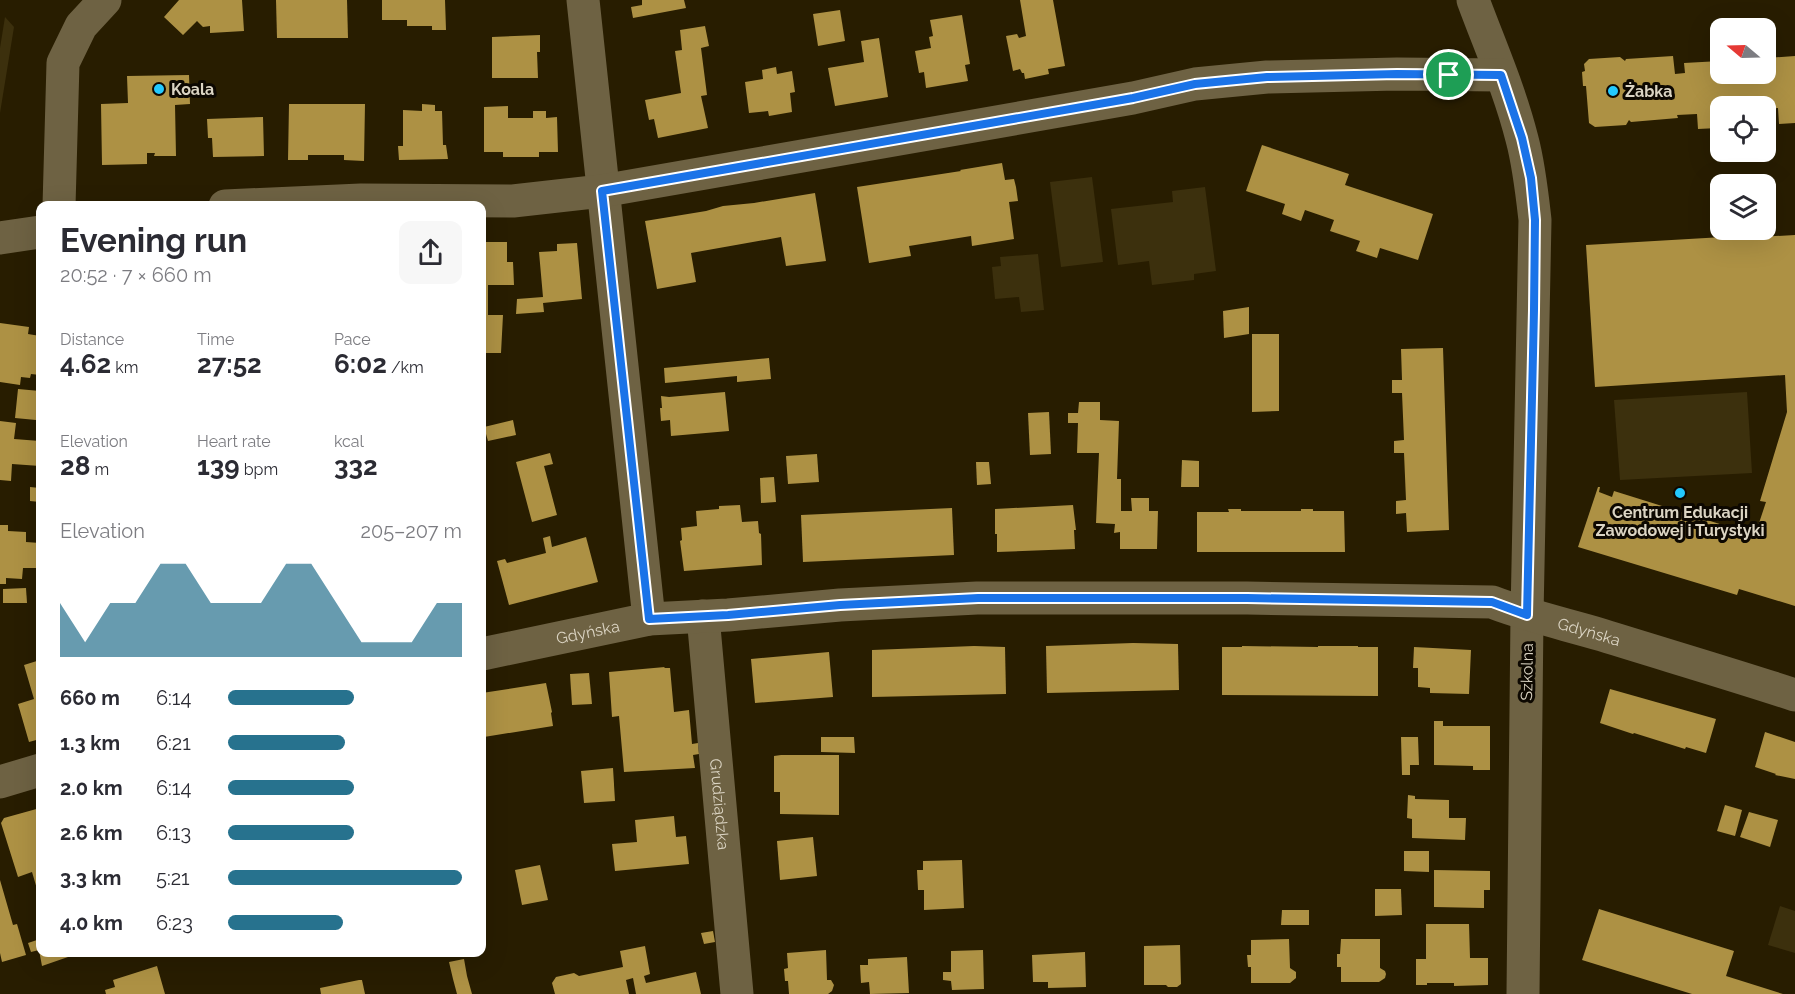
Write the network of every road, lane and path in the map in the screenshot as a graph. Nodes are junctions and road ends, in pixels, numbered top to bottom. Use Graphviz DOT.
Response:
graph roads {
  1 [pos="105,0"];
  2 [pos="583,0"];
  3 [pos="1473,0"];
  4 [pos="1501,75"];
  5 [pos="602,191"];
  6 [pos="60,201"];
  7 [pos="338,201"];
  8 [pos="36,233"];
  9 [pos="0,238"];
  10 [pos="1527,615"];
  11 [pos="703,616"];
  12 [pos="649,619"];
  13 [pos="486,653"];
  14 [pos="1795,695"];
  15 [pos="36,771"];
  16 [pos="0,782"];
  17 [pos="737,994"];
  18 [pos="1523,994"];
  1 -- 6 [label="street"];
  2 -- 5 [label="street"];
  3 -- 4 [label="street, Szkolna"];
  4 -- 5 [label="street"];
  4 -- 10 [label="street, Szkolna"];
  5 -- 7 [label="street"];
  5 -- 12 [label="street"];
  8 -- 9 [label="street"];
  10 -- 11 [label="street, Gdyńska"];
  10 -- 14 [label="street, Gdyńska"];
  10 -- 18 [label="street, Szkolna"];
  11 -- 12 [label="street, Gdyńska"];
  11 -- 17 [label="street, Grudziądzka"];
  12 -- 13 [label="street, Gdyńska"];
  15 -- 16 [label="street"];
}
